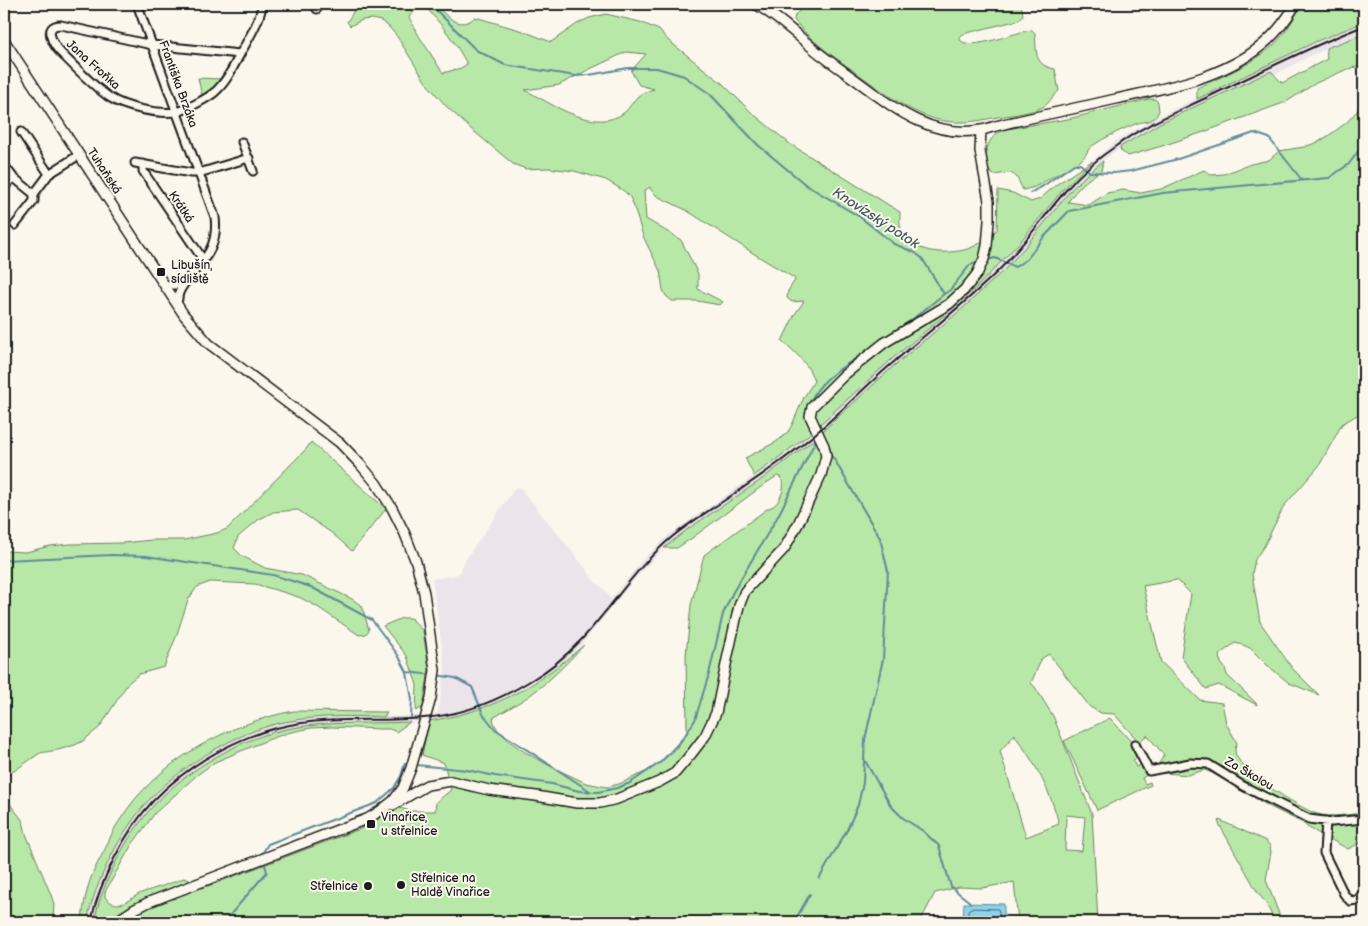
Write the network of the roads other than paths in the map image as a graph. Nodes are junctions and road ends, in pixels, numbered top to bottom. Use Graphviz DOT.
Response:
graph roads {
  1 [pos="137,4"];
  2 [pos="262,4"];
  3 [pos="755,4"];
  4 [pos="1296,4"];
  5 [pos="4,40"];
  6 [pos="152,45"];
  7 [pos="240,54"];
  8 [pos="177,112"];
  9 [pos="981,130"];
  10 [pos="22,132"];
  11 [pos="242,142"];
  12 [pos="79,155"];
  13 [pos="249,158"];
  14 [pos="4,165"];
  15 [pos="253,171"];
  16 [pos="199,173"];
  17 [pos="49,174"];
  18 [pos="13,177"];
  19 [pos="4,188"];
  20 [pos="34,194"];
  21 [pos="15,225"];
  22 [pos="204,261"];
  23 [pos="165,285"];
  24 [pos="183,285"];
  25 [pos="177,304"];
  26 [pos="1135,744"];
  27 [pos="410,770"];
  28 [pos="424,786"];
  29 [pos="380,811"];
  30 [pos="1364,818"];
  31 [pos="1326,821"];
  32 [pos="1364,893"];
  33 [pos="116,922"];
  1 -- 6 [label="street, Františka Brzáka"];
  2 -- 7 [label="street"];
  3 -- 9 [label="street"];
  4 -- 9 [label="street"];
  5 -- 12 [label="street, Tuhaňská"];
  6 -- 7 [label="street"];
  6 -- 8 [label="street, Františka Brzáka"];
  6 -- 8 [label="street, Jana Froňka"];
  7 -- 8 [label="street"];
  8 -- 16 [label="street, Františka Brzáka"];
  9 -- 28 [label="street"];
  10 -- 17 [label="street"];
  11 -- 13 [label="street"];
  12 -- 17 [label="street"];
  12 -- 23 [label="street, Tuhaňská"];
  13 -- 15 [label="street"];
  13 -- 16 [label="street"];
  14 -- 18 [label="street"];
  16 -- 22 [label="street, Františka Brzáka"];
  16 -- 22 [label="street, Krátká"];
  17 -- 20 [label="street"];
  18 -- 19 [label="street"];
  18 -- 20 [label="street"];
  20 -- 21 [label="street"];
  22 -- 24 [label="street, Františka Brzáka"];
  23 -- 24 [label="street"];
  23 -- 25 [label="street, Tuhaňská"];
  24 -- 25 [label="street, Františka Brzáka"];
  25 -- 27 [label="street, Tuhaňská"];
  26 -- 31 [label="street, Za Školou"];
  27 -- 28 [label="street"];
  27 -- 29 [label="street, Tuhaňská"];
  28 -- 29 [label="street"];
  29 -- 33 [label="street"];
  30 -- 31 [label="street, Za Školou"];
  31 -- 32 [label="street"];
}
